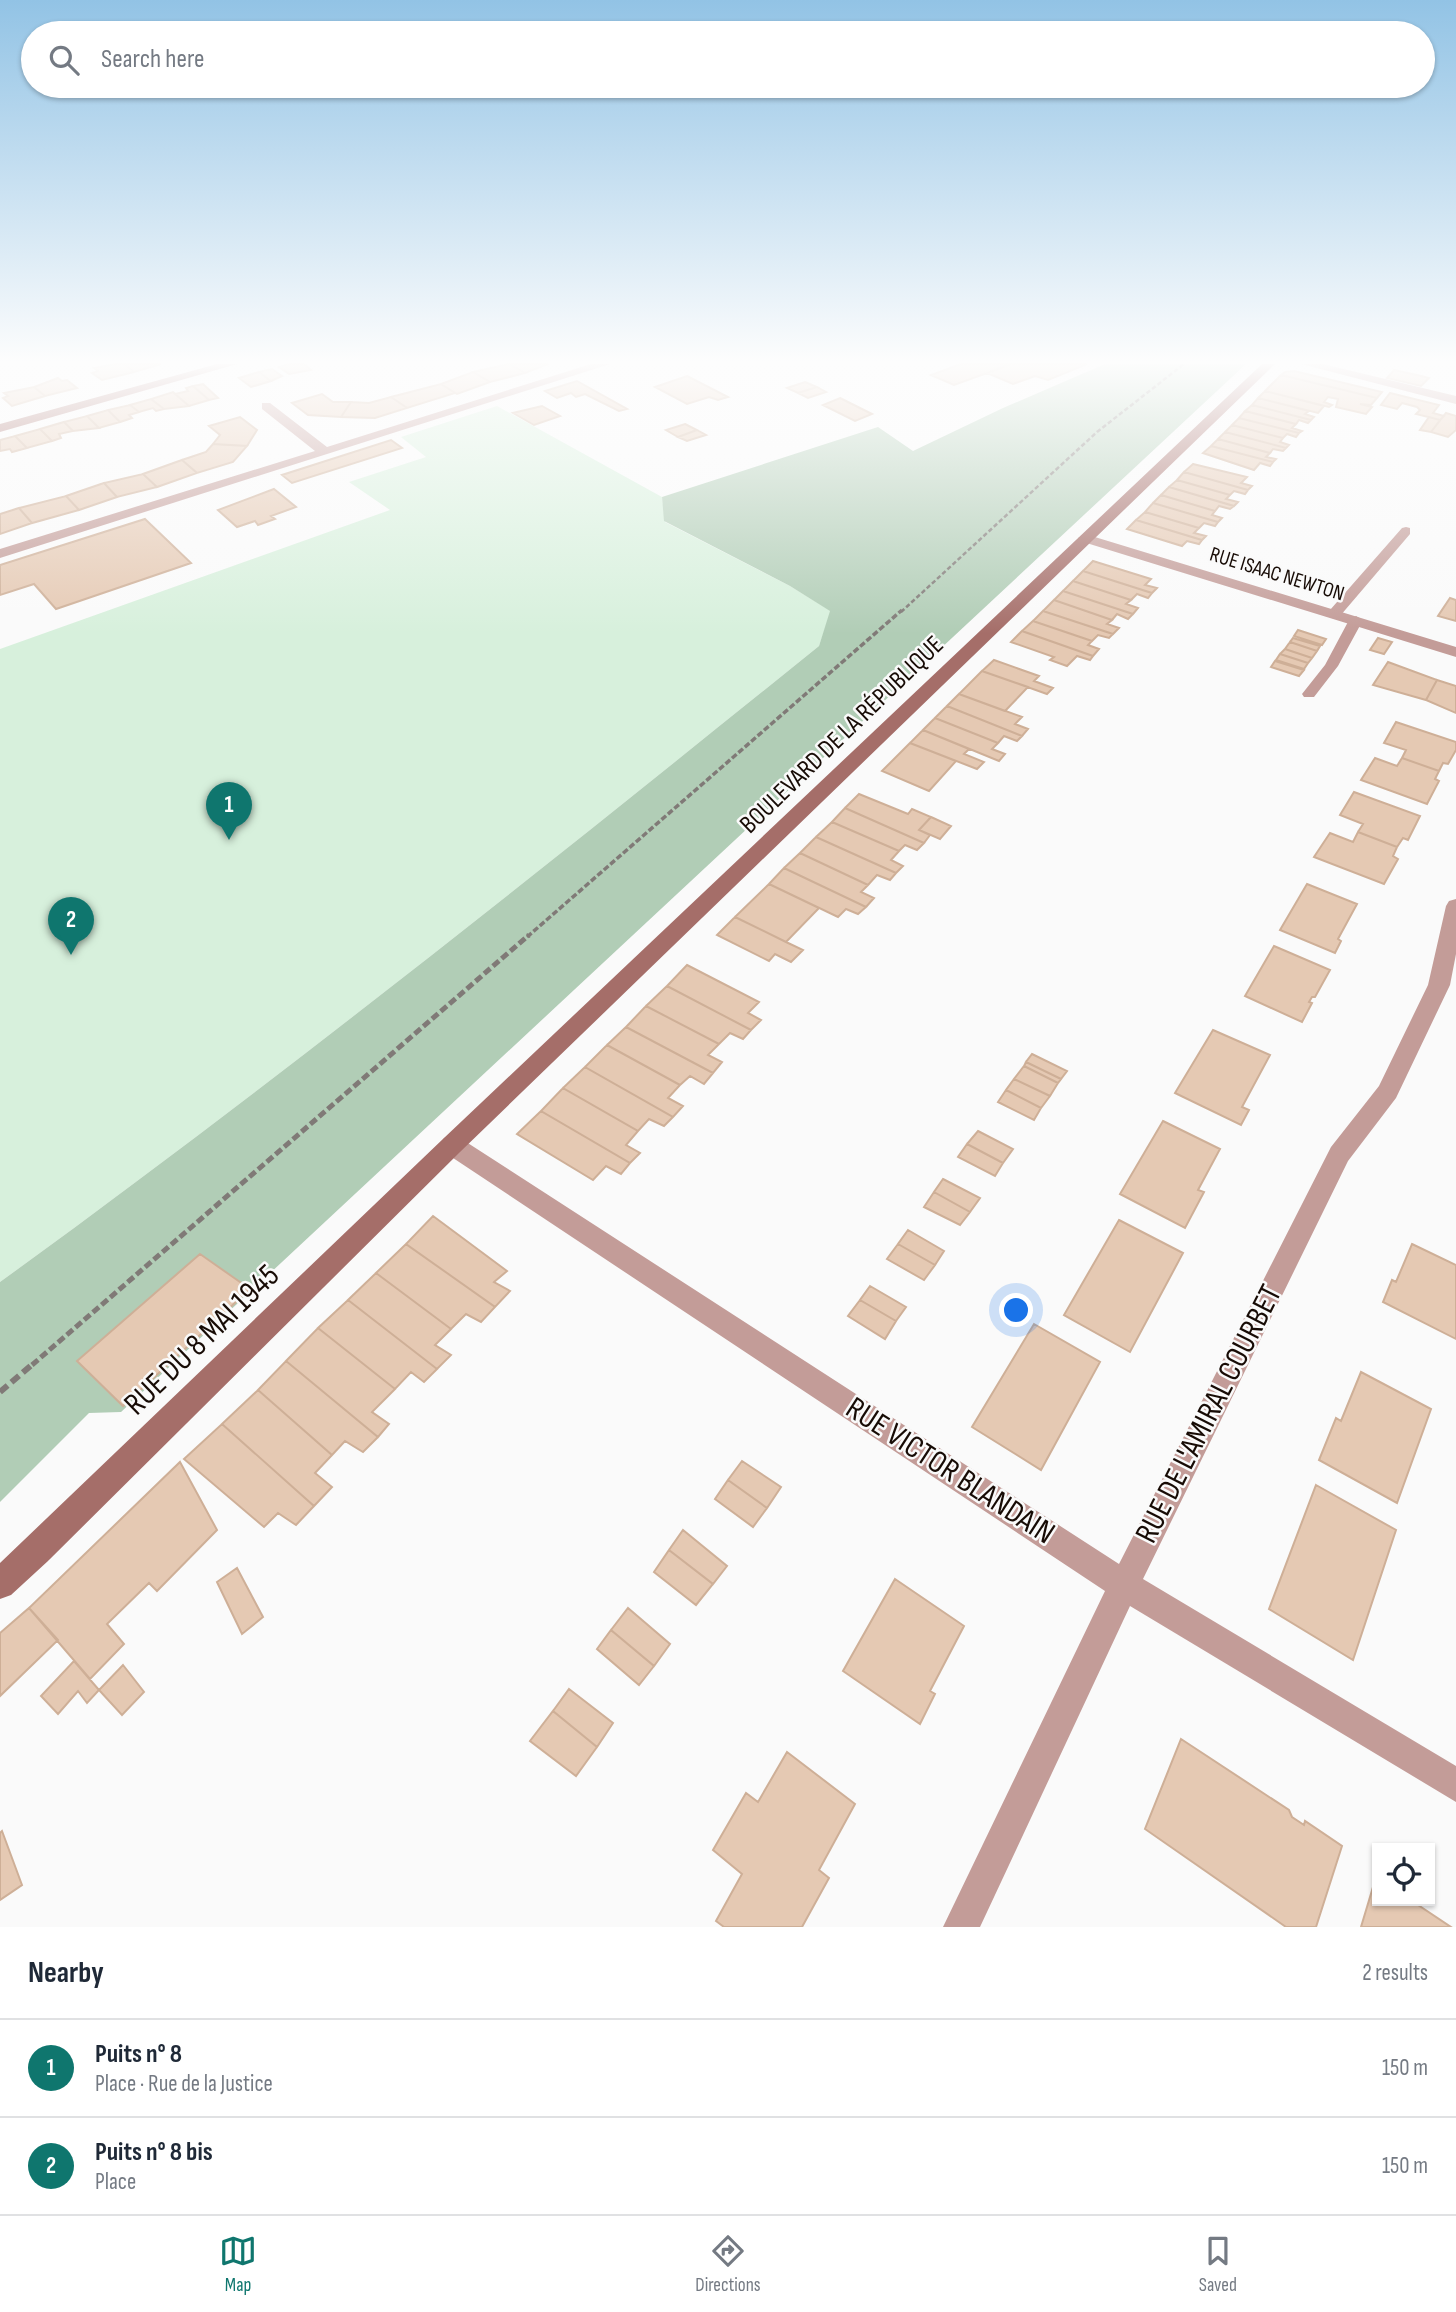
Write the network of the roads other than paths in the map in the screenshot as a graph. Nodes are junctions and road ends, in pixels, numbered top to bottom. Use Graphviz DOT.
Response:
graph roads {
  1 [pos="319,454"];
  2 [pos="1174,454"];
  3 [pos="1406,531"];
  4 [pos="1085,538"];
  5 [pos="0,554"];
  6 [pos="1335,613"];
  7 [pos="1356,620"];
  8 [pos="1456,652"];
  9 [pos="1310,694"];
  10 [pos="1456,906"];
  11 [pos="452,1145"];
  12 [pos="0,1584"];
  13 [pos="1124,1585"];
  14 [pos="1456,1785"];
  15 [pos="961,1927"];
  1 -- 5 [label="street"];
  2 -- 4 [label="street, BOULEVARD DE LA RÉPUBLIQUE"];
  3 -- 6 [label="lane"];
  4 -- 6 [label="street, RUE ISAAC NEWTON"];
  4 -- 11 [label="street, BOULEVARD DE LA RÉPUBLIQUE"];
  6 -- 7 [label="street, RUE ISAAC NEWTON"];
  7 -- 8 [label="street, RUE ISAAC NEWTON"];
  7 -- 9 [label="lane"];
  10 -- 13 [label="street, RUE DE L'AMIRAL COURBET"];
  11 -- 12 [label="street, RUE DU 8 MAI 1945"];
  11 -- 13 [label="street, RUE VICTOR BLANDAIN"];
  13 -- 14 [label="street, RUE VICTOR BLANDAIN"];
  13 -- 15 [label="street, RUE DE L'AMIRAL COURBET"];
}
